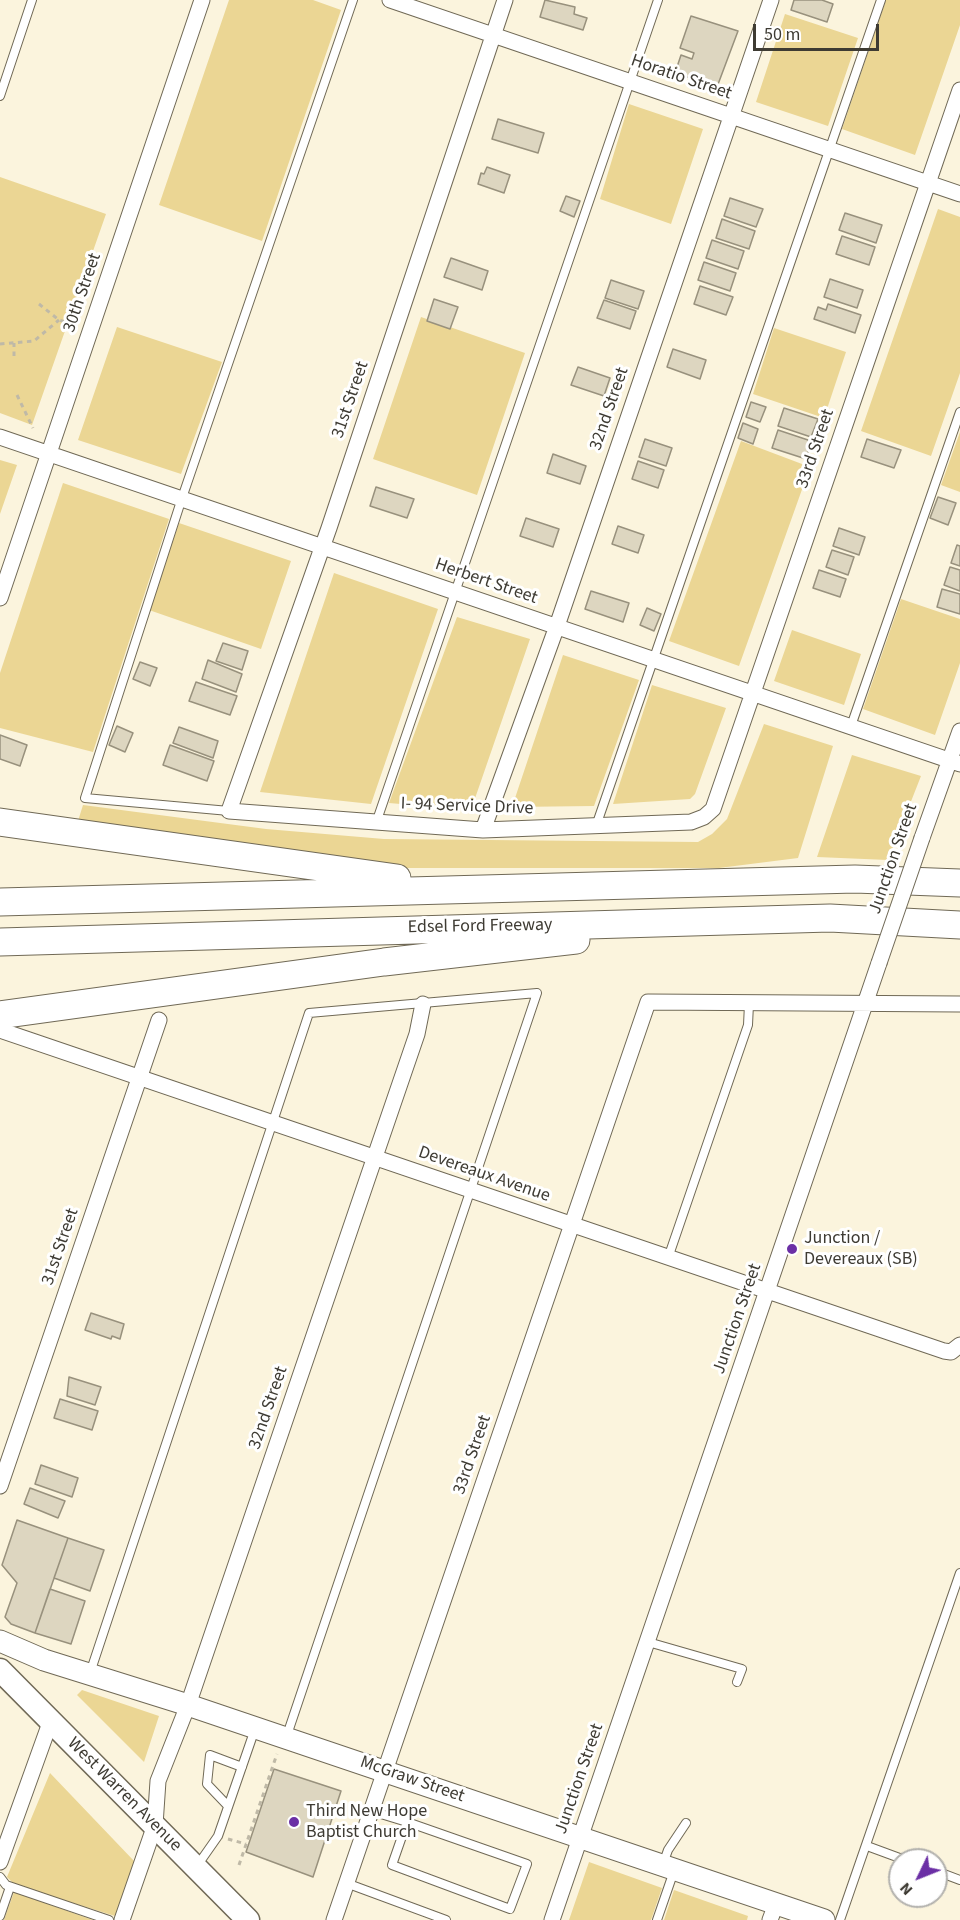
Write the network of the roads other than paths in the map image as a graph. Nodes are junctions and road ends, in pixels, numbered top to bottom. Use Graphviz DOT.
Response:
graph roads {
  1 [pos="32,0"];
  2 [pos="202,0"];
  3 [pos="353,0"];
  4 [pos="390,0"];
  5 [pos="506,0"];
  6 [pos="658,0"];
  7 [pos="771,0"];
  8 [pos="881,0"];
  9 [pos="494,34"];
  10 [pos="629,81"];
  11 [pos="960,90"];
  12 [pos="0,96"];
  13 [pos="731,116"];
  14 [pos="830,149"];
  15 [pos="928,183"];
  16 [pos="960,194"];
  17 [pos="960,412"];
  18 [pos="0,437"];
  19 [pos="50,454"];
  20 [pos="182,498"];
  21 [pos="322,547"];
  22 [pos="456,592"];
  23 [pos="0,598"];
  24 [pos="557,627"];
  25 [pos="653,659"];
  26 [pos="753,693"];
  27 [pos="850,726"];
  28 [pos="960,731"];
  29 [pos="955,762"];
  30 [pos="229,811"];
  31 [pos="704,817"];
  32 [pos="0,822"];
  33 [pos="376,823"];
  34 [pos="596,826"];
  35 [pos="483,830"];
  36 [pos="960,883"];
  37 [pos="458,889"];
  38 [pos="0,902"];
  39 [pos="631,924"];
  40 [pos="960,925"];
  41 [pos="0,942"];
  42 [pos="423,1004"];
  43 [pos="749,1004"];
  44 [pos="960,1004"];
  45 [pos="867,1005"];
  46 [pos="0,1015"];
  47 [pos="159,1020"];
  48 [pos="0,1030"];
  49 [pos="140,1078"];
  50 [pos="273,1123"];
  51 [pos="375,1158"];
  52 [pos="470,1190"];
  53 [pos="572,1225"];
  54 [pos="668,1258"];
  55 [pos="768,1292"];
  56 [pos="958,1347"];
  57 [pos="4,1463"];
  58 [pos="0,1486"];
  59 [pos="960,1573"];
  60 [pos="0,1641"];
  61 [pos="648,1642"];
  62 [pos="0,1670"];
  63 [pos="89,1674"];
  64 [pos="737,1682"];
  65 [pos="188,1705"];
  66 [pos="51,1720"];
  67 [pos="255,1728"];
  68 [pos="282,1745"];
  69 [pos="242,1767"];
  70 [pos="385,1771"];
  71 [pos="228,1806"];
  72 [pos="371,1811"];
  73 [pos="407,1822"];
  74 [pos="686,1823"];
  75 [pos="154,1825"];
  76 [pos="580,1837"];
  77 [pos="867,1846"];
  78 [pos="888,1854"];
  79 [pos="0,1862"];
  80 [pos="196,1867"];
  81 [pos="669,1867"];
  82 [pos="0,1877"];
  83 [pos="346,1883"];
  84 [pos="10,1887"];
  85 [pos="773,1912"];
  86 [pos="0,1916"];
  87 [pos="109,1920"];
  88 [pos="122,1920"];
  89 [pos="248,1920"];
  90 [pos="334,1920"];
  91 [pos="446,1920"];
  92 [pos="552,1920"];
  93 [pos="657,1920"];
  94 [pos="824,1920"];
  95 [pos="840,1920"];
  1 -- 12 [label="lane"];
  2 -- 19 [label="street, 30th Street"];
  3 -- 20 [label="lane"];
  4 -- 9 [label="street, Horatio Street"];
  5 -- 9 [label="street, 31st Street"];
  6 -- 10 [label="lane"];
  7 -- 13 [label="street, 32nd Street"];
  8 -- 14 [label="lane"];
  9 -- 10 [label="street, Horatio Street"];
  9 -- 21 [label="street, 31st Street"];
  10 -- 13 [label="street, Horatio Street"];
  10 -- 22 [label="lane"];
  11 -- 15 [label="street, 33rd Street"];
  13 -- 14 [label="street, Horatio Street"];
  13 -- 24 [label="street, 32nd Street"];
  14 -- 15 [label="street, Horatio Street"];
  14 -- 25 [label="lane"];
  15 -- 16 [label="street, Horatio Street"];
  15 -- 26 [label="street, 33rd Street"];
  17 -- 27 [label="lane"];
  18 -- 19 [label="street, Herbert Street"];
  19 -- 20 [label="street, Herbert Street"];
  19 -- 23 [label="street, 30th Street"];
  20 -- 21 [label="street, Herbert Street"];
  20 -- 30 [label="lane"];
  21 -- 22 [label="street, Herbert Street"];
  21 -- 30 [label="street, 31st Street"];
  22 -- 24 [label="street, Herbert Street"];
  22 -- 33 [label="lane"];
  24 -- 25 [label="street, Herbert Street"];
  24 -- 35 [label="street, 32nd Street"];
  25 -- 26 [label="street, Herbert Street"];
  25 -- 34 [label="lane"];
  26 -- 27 [label="street, Herbert Street"];
  26 -- 31 [label="street, 33rd Street"];
  27 -- 29 [label="street, Herbert Street"];
  28 -- 29 [label="street, Junction Street"];
  29 -- 45 [label="street, Junction Street, bridge"];
  30 -- 33 [label="street, I- 94 Service Drive"];
  31 -- 34 [label="street, I- 94 Service Drive"];
  32 -- 37 [label="highway"];
  33 -- 35 [label="street, I- 94 Service Drive"];
  34 -- 35 [label="street, I- 94 Service Drive"];
  36 -- 37 [label="highway, Edsel Ford Freeway"];
  37 -- 38 [label="highway, Edsel Ford Freeway"];
  39 -- 40 [label="highway, Edsel Ford Freeway"];
  39 -- 41 [label="highway, Edsel Ford Freeway"];
  39 -- 46 [label="highway"];
  42 -- 50 [label="lane"];
  42 -- 51 [label="street, 32nd Street"];
  42 -- 52 [label="lane"];
  43 -- 45 [label="street"];
  43 -- 53 [label="street, 33rd Street"];
  43 -- 54 [label="lane"];
  44 -- 45 [label="street"];
  45 -- 55 [label="street, Junction Street"];
  47 -- 49 [label="street, 31st Street"];
  48 -- 49 [label="street, Devereaux Avenue"];
  49 -- 50 [label="street, Devereaux Avenue"];
  49 -- 57 [label="street, 31st Street"];
  50 -- 51 [label="street, Devereaux Avenue"];
  50 -- 63 [label="lane"];
  51 -- 52 [label="street, Devereaux Avenue"];
  51 -- 65 [label="street, 32nd Street"];
  52 -- 53 [label="street, Devereaux Avenue"];
  52 -- 68 [label="lane"];
  53 -- 54 [label="street, Devereaux Avenue"];
  53 -- 70 [label="street, 33rd Street"];
  54 -- 55 [label="street, Devereaux Avenue"];
  55 -- 56 [label="street, Devereaux Avenue"];
  55 -- 61 [label="street, Junction Street"];
  57 -- 58 [label="street, 31st Street"];
  59 -- 77 [label="lane"];
  60 -- 63 [label="street, McGraw Street"];
  61 -- 64 [label="lane"];
  61 -- 76 [label="street, Junction Street"];
  62 -- 66 [label="main road, West Warren Avenue"];
  63 -- 65 [label="street, McGraw Street"];
  65 -- 67 [label="street, McGraw Street"];
  65 -- 75 [label="street, 32nd Street"];
  66 -- 75 [label="main road, West Warren Avenue"];
  66 -- 79 [label="street"];
  67 -- 68 [label="street, McGraw Street"];
  67 -- 69 [label="lane"];
  68 -- 70 [label="street, McGraw Street"];
  69 -- 71 [label="lane"];
  69 -- 71 [label="lane"];
  70 -- 72 [label="street, 33rd Street"];
  70 -- 76 [label="street, McGraw Street"];
  71 -- 80 [label="lane"];
  72 -- 73 [label="lane"];
  72 -- 83 [label="street, 33rd Street"];
  73 -- 73 [label="lane"];
  74 -- 81 [label="lane"];
  75 -- 80 [label="main road, West Warren Avenue"];
  75 -- 88 [label="street, 32nd Street"];
  76 -- 81 [label="street, McGraw Street"];
  76 -- 92 [label="street, Junction Street"];
  77 -- 78 [label="lane"];
  77 -- 95 [label="lane"];
  80 -- 89 [label="main road, West Warren Avenue"];
  81 -- 85 [label="street, McGraw Street"];
  81 -- 93 [label="lane"];
  82 -- 84 [label="lane"];
  83 -- 90 [label="street, 33rd Street"];
  83 -- 91 [label="lane"];
  84 -- 86 [label="lane"];
  84 -- 87 [label="lane"];
  85 -- 94 [label="street, McGraw Street"];
}
